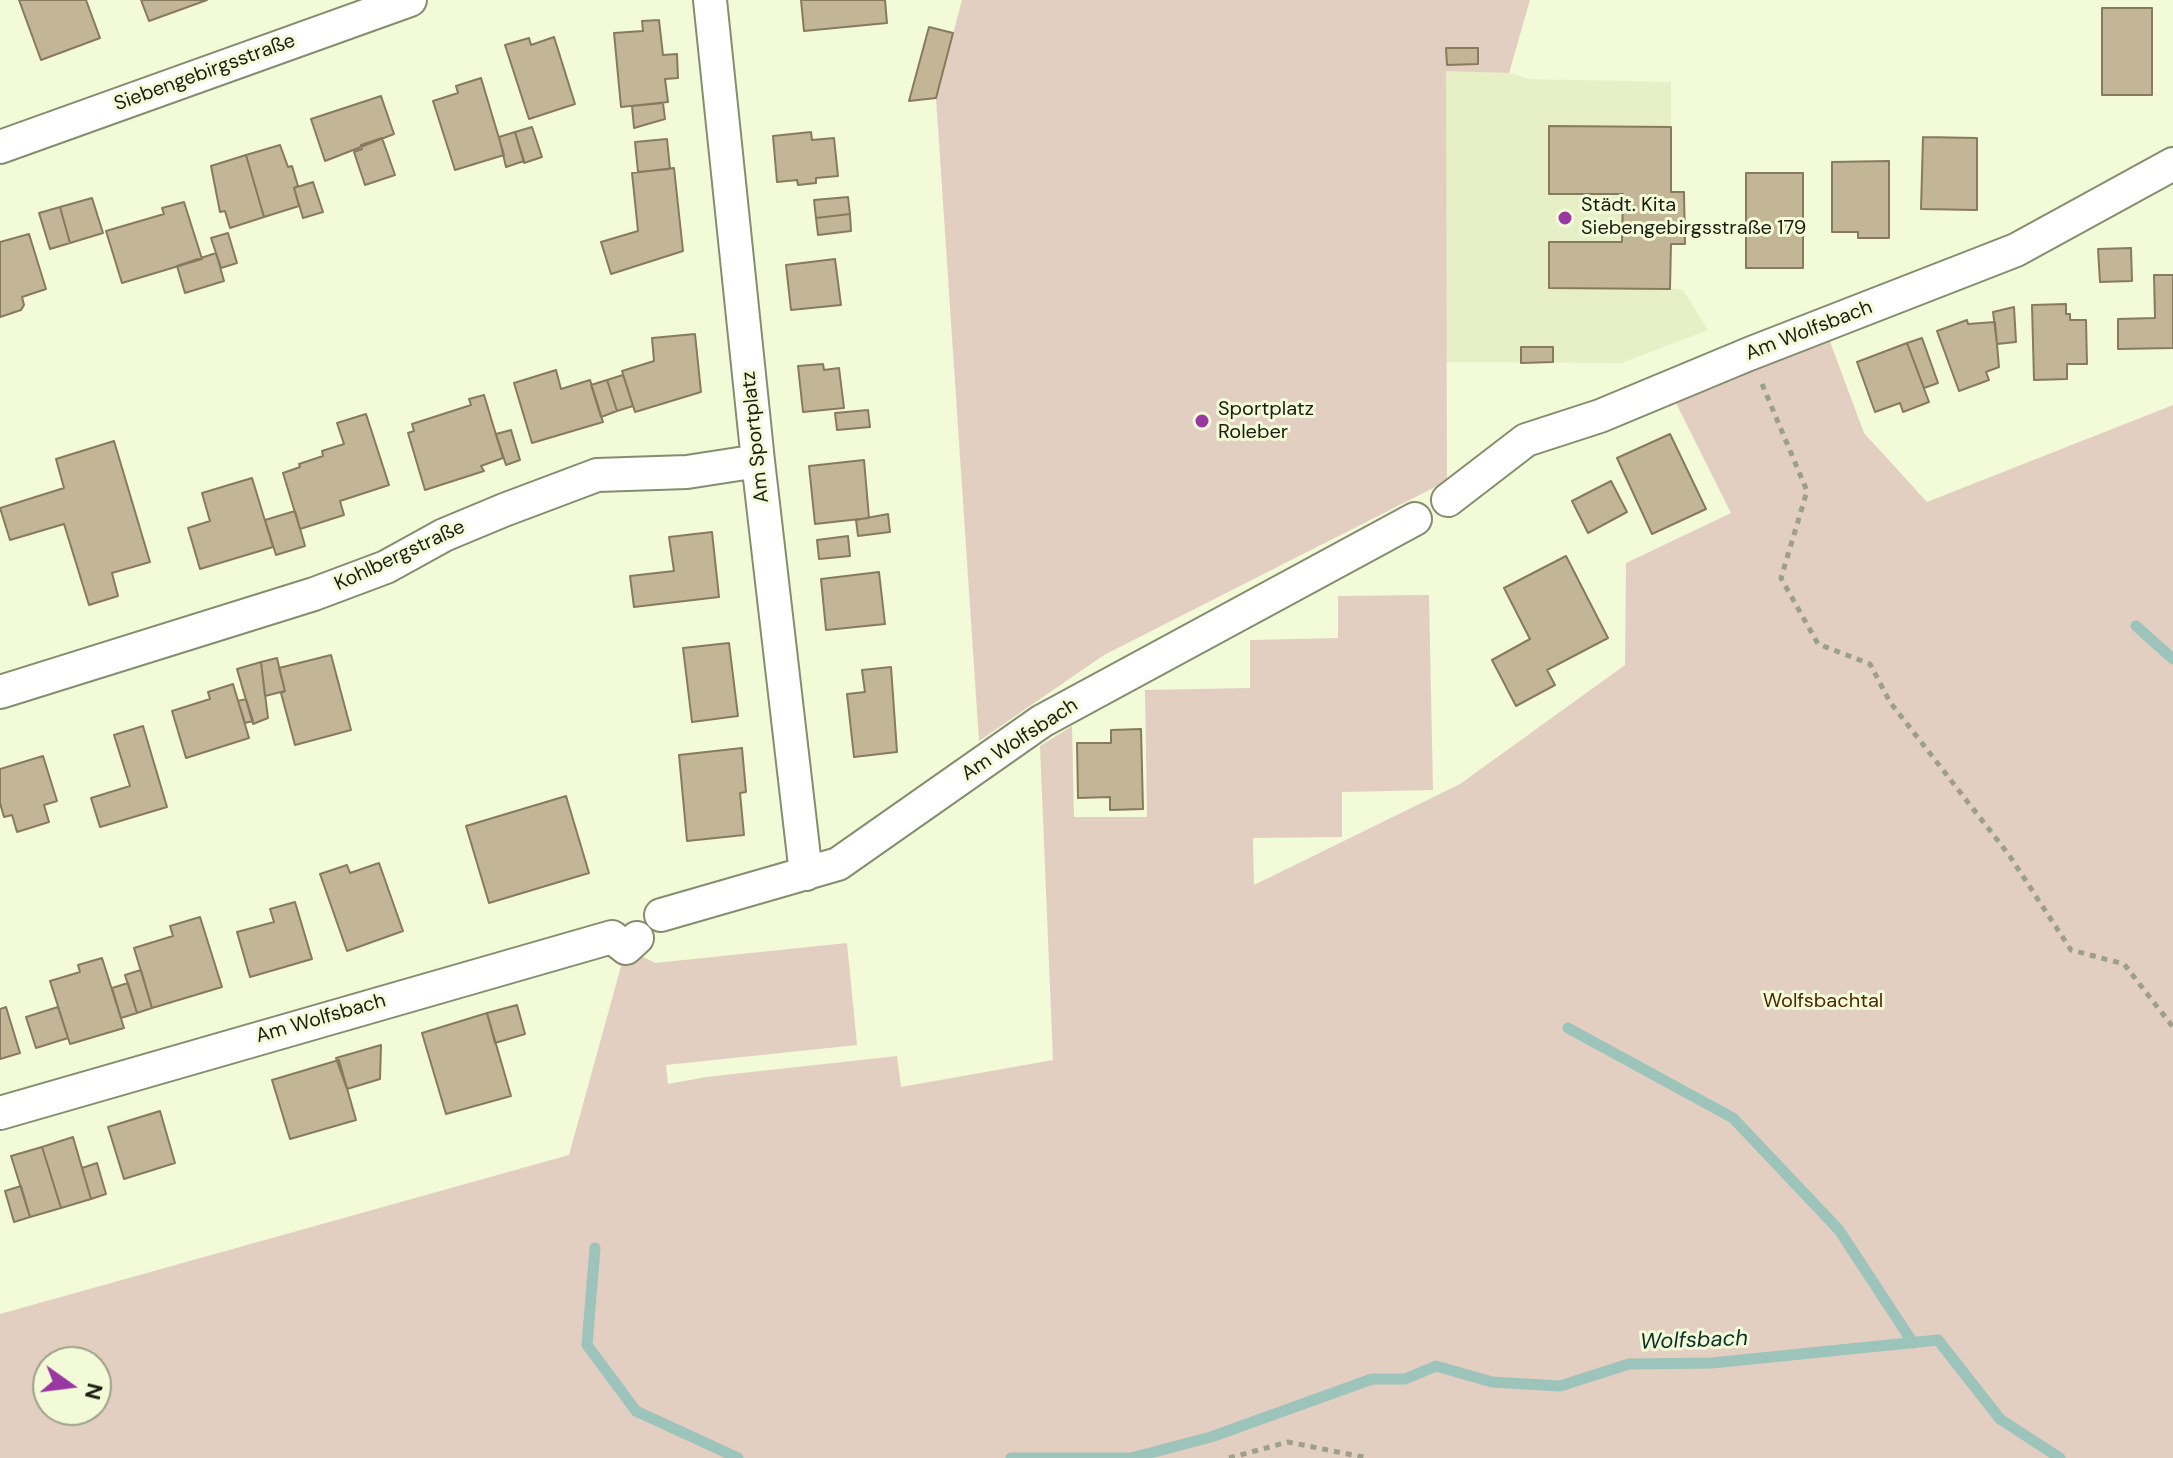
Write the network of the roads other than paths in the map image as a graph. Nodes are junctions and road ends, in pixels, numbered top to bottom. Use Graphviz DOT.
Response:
graph roads {
  1 [pos="410,0"];
  2 [pos="710,0"];
  3 [pos="3,137"];
  4 [pos="2173,164"];
  5 [pos="758,461"];
  6 [pos="1448,500"];
  7 [pos="1415,519"];
  8 [pos="0,692"];
  9 [pos="806,874"];
  10 [pos="661,915"];
  11 [pos="637,938"];
  12 [pos="0,1113"];
  1 -- 3 [label="street, Siebengebirgsstraße"];
  2 -- 5 [label="street, Am Sportplatz"];
  4 -- 6 [label="street, Am Wolfsbach"];
  5 -- 8 [label="street, Kohlbergstraße"];
  5 -- 9 [label="street, Am Sportplatz"];
  7 -- 9 [label="street, Am Wolfsbach"];
  9 -- 10 [label="street, Am Wolfsbach"];
  11 -- 12 [label="street, Am Wolfsbach"];
}
